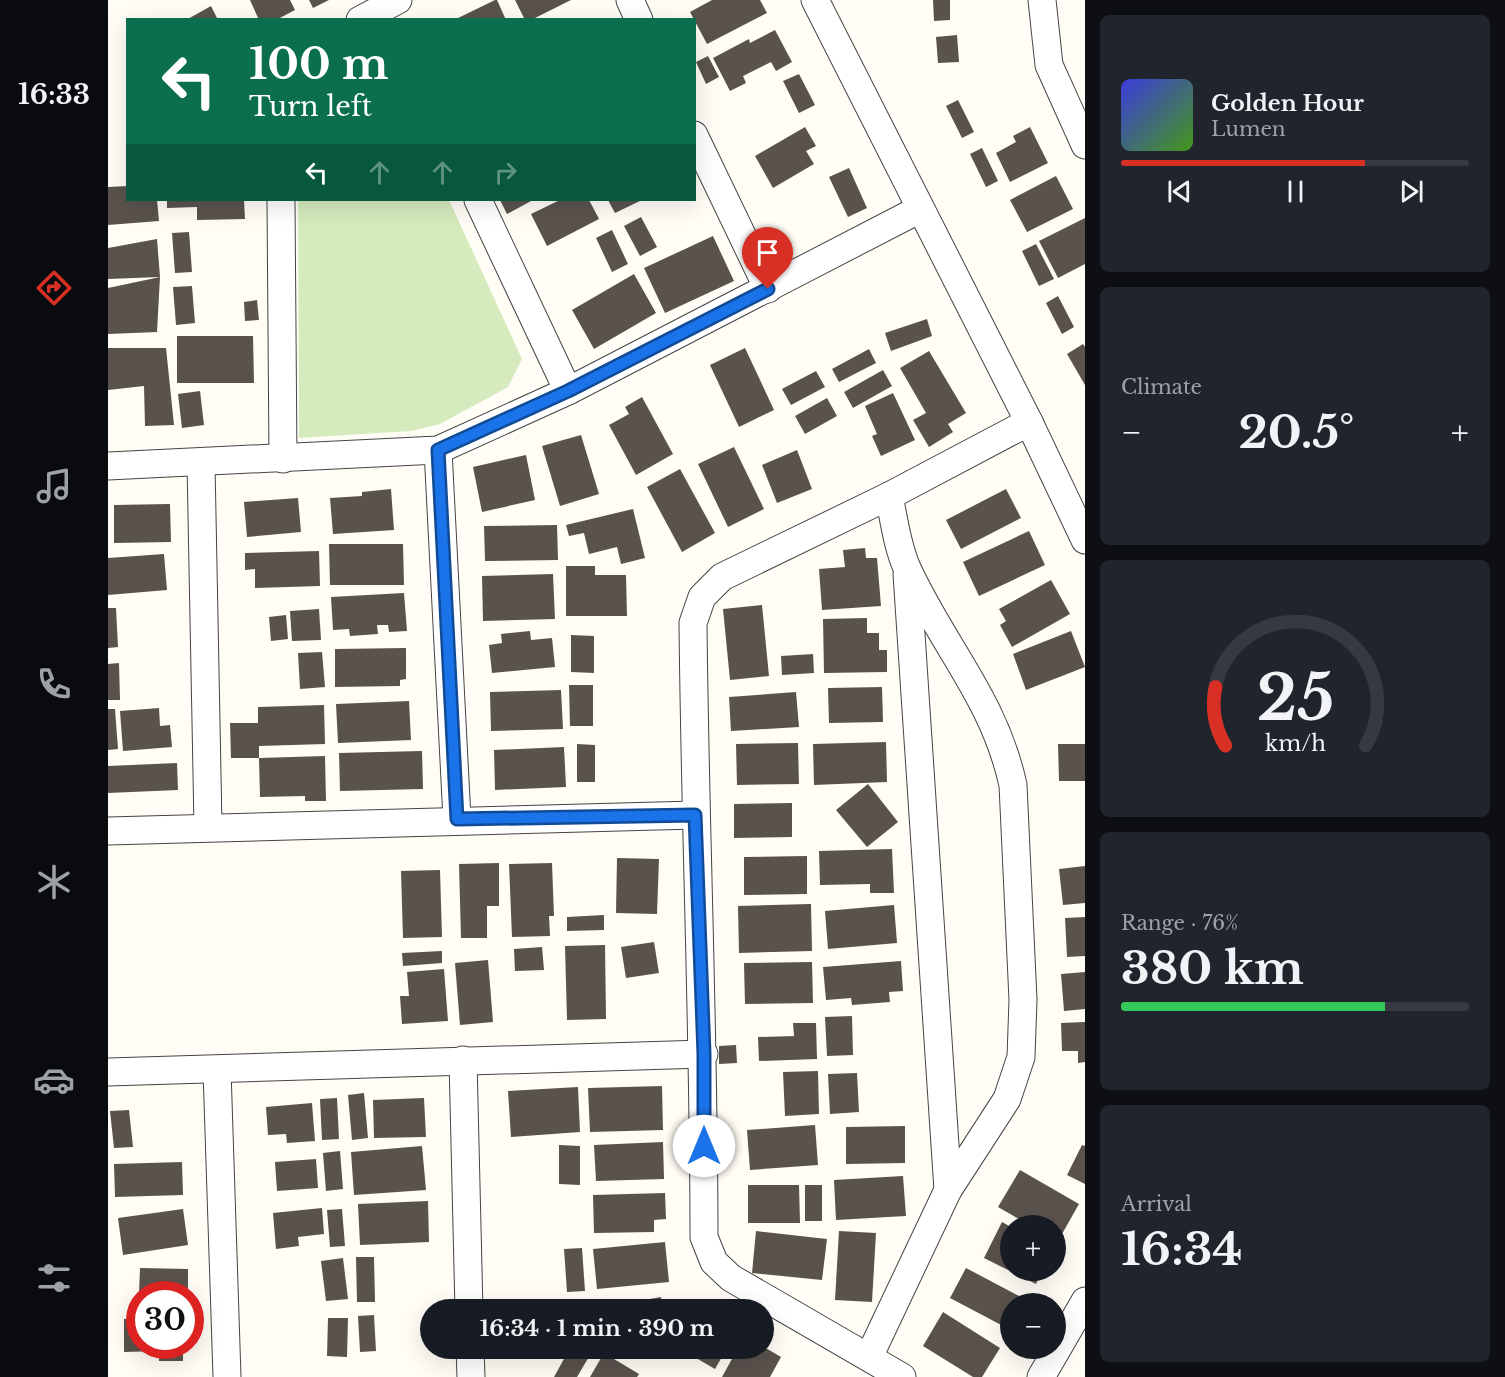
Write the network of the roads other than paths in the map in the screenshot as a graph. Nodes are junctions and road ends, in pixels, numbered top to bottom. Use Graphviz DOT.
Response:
graph roads {
  1 [pos="630,0"];
  2 [pos="815,0"];
  3 [pos="1042,0"];
  4 [pos="392,8"];
  5 [pos="365,18"];
  6 [pos="638,18"];
  7 [pos="696,139"];
  8 [pos="1085,145"];
  9 [pos="281,201"];
  10 [pos="478,201"];
  11 [pos="920,209"];
  12 [pos="768,289"];
  13 [pos="568,391"];
  14 [pos="1029,422"];
  15 [pos="438,450"];
  16 [pos="283,459"];
  17 [pos="201,463"];
  18 [pos="108,466"];
  19 [pos="889,496"];
  20 [pos="1085,540"];
  21 [pos="906,566"];
  22 [pos="695,815"];
  23 [pos="457,819"];
  24 [pos="208,826"];
  25 [pos="108,831"];
  26 [pos="704,1054"];
  27 [pos="463,1059"];
  28 [pos="217,1070"];
  29 [pos="108,1072"];
  30 [pos="948,1190"];
  31 [pos="469,1299"];
  32 [pos="1085,1301"];
  33 [pos="869,1357"];
  34 [pos="470,1359"];
  35 [pos="227,1377"];
  36 [pos="471,1377"];
  37 [pos="902,1377"];
  38 [pos="1041,1377"];
  1 -- 6 [label="street"];
  2 -- 11 [label="street"];
  3 -- 8 [label="street"];
  4 -- 5 [label="street"];
  7 -- 12 [label="street"];
  9 -- 16 [label="street"];
  10 -- 13 [label="street"];
  11 -- 12 [label="street"];
  11 -- 14 [label="street"];
  12 -- 13 [label="street"];
  13 -- 15 [label="street"];
  14 -- 19 [label="street"];
  14 -- 20 [label="street"];
  15 -- 16 [label="street"];
  15 -- 23 [label="street"];
  16 -- 17 [label="street"];
  17 -- 18 [label="street"];
  17 -- 24 [label="street"];
  19 -- 21 [label="street"];
  19 -- 22 [label="street"];
  21 -- 30 [label="street"];
  21 -- 30 [label="street"];
  22 -- 23 [label="street"];
  22 -- 26 [label="street"];
  23 -- 24 [label="street"];
  24 -- 25 [label="street"];
  26 -- 27 [label="street"];
  26 -- 33 [label="street"];
  27 -- 28 [label="street"];
  27 -- 31 [label="street"];
  28 -- 29 [label="street"];
  28 -- 35 [label="street"];
  30 -- 33 [label="street"];
  32 -- 38 [label="street"];
  33 -- 37 [label="street"];
  34 -- 36 [label="street"];
}
